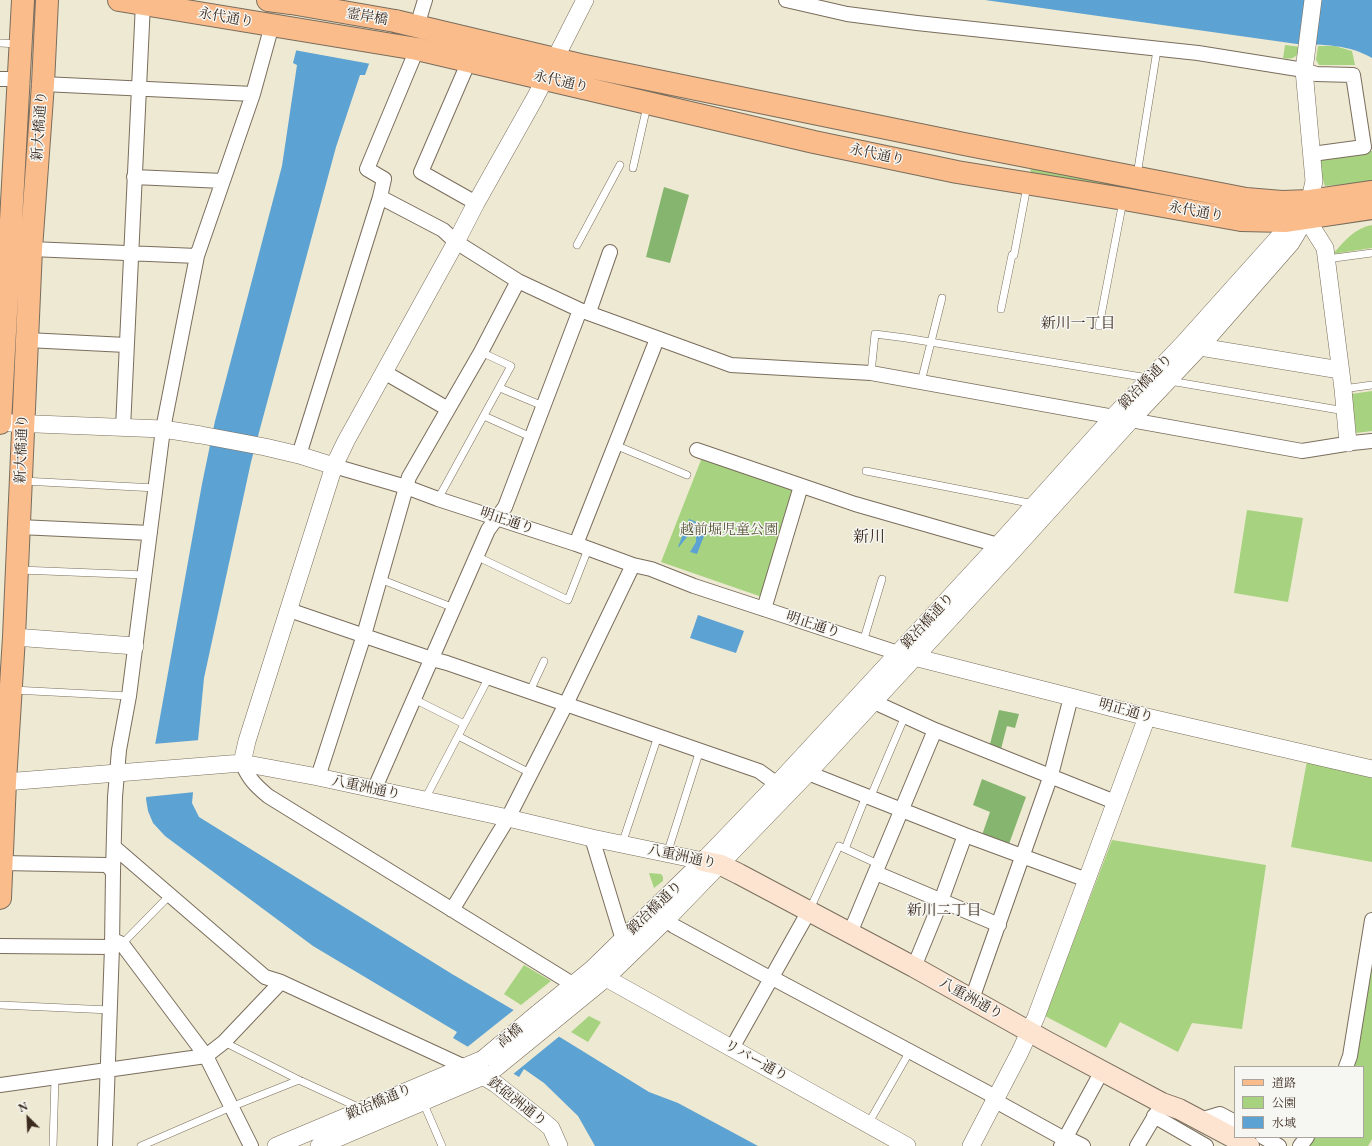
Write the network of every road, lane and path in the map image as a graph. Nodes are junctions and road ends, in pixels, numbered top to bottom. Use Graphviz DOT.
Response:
graph roads {
  1 [pos="22,0"];
  2 [pos="47,0"];
  3 [pos="119,0"];
  4 [pos="425,0"];
  5 [pos="585,0"];
  6 [pos="786,0"];
  7 [pos="1313,0"];
  8 [pos="280,1"];
  9 [pos="143,4"];
  10 [pos="395,22"];
  11 [pos="279,26"];
  12 [pos="417,26"];
  13 [pos="10,43"];
  14 [pos="388,44"];
  15 [pos="417,49"];
  16 [pos="1157,50"];
  17 [pos="555,59"];
  18 [pos="469,61"];
  19 [pos="1304,70"];
  20 [pos="9,79"];
  21 [pos="545,79"];
  22 [pos="43,84"];
  23 [pos="139,88"];
  24 [pos="253,94"];
  25 [pos="647,102"];
  26 [pos="1312,154"];
  27 [pos="620,165"];
  28 [pos="7,168"];
  29 [pos="633,168"];
  30 [pos="134,177"];
  31 [pos="1137,178"];
  32 [pos="223,181"];
  33 [pos="1027,184"];
  34 [pos="1372,192"];
  35 [pos="380,196"];
  36 [pos="1124,199"];
  37 [pos="476,203"];
  38 [pos="1372,208"];
  39 [pos="1308,209"];
  40 [pos="456,242"];
  41 [pos="577,245"];
  42 [pos="5,247"];
  43 [pos="31,249"];
  44 [pos="610,252"];
  45 [pos="130,253"];
  46 [pos="1372,253"];
  47 [pos="197,256"];
  48 [pos="1328,259"];
  49 [pos="518,281"];
  50 [pos="942,298"];
  51 [pos="1001,309"];
  52 [pos="585,311"];
  53 [pos="1098,326"];
  54 [pos="2,336"];
  55 [pos="657,339"];
  56 [pos="27,340"];
  57 [pos="930,342"];
  58 [pos="126,345"];
  59 [pos="1200,347"];
  60 [pos="481,352"];
  61 [pos="1340,370"];
  62 [pos="384,372"];
  63 [pos="871,373"];
  64 [pos="1150,378"];
  65 [pos="1168,381"];
  66 [pos="920,382"];
  67 [pos="1372,385"];
  68 [pos="500,388"];
  69 [pos="1343,390"];
  70 [pos="543,406"];
  71 [pos="448,409"];
  72 [pos="1346,411"];
  73 [pos="484,416"];
  74 [pos="1113,417"];
  75 [pos="1131,420"];
  76 [pos="0,423"];
  77 [pos="24,424"];
  78 [pos="123,428"];
  79 [pos="163,429"];
  80 [pos="531,437"];
  81 [pos="1372,441"];
  82 [pos="1348,443"];
  83 [pos="615,445"];
  84 [pos="697,450"];
  85 [pos="299,455"];
  86 [pos="334,466"];
  87 [pos="866,472"];
  88 [pos="687,475"];
  89 [pos="21,481"];
  90 [pos="801,486"];
  91 [pos="406,487"];
  92 [pos="156,488"];
  93 [pos="438,499"];
  94 [pos="1035,504"];
  95 [pos="497,518"];
  96 [pos="19,526"];
  97 [pos="150,533"];
  98 [pos="998,545"];
  99 [pos="582,546"];
  100 [pos="476,556"];
  101 [pos="633,565"];
  102 [pos="17,570"];
  103 [pos="145,575"];
  104 [pos="380,579"];
  105 [pos="882,579"];
  106 [pos="454,608"];
  107 [pos="764,609"];
  108 [pos="289,610"];
  109 [pos="364,635"];
  110 [pos="14,637"];
  111 [pos="863,642"];
  112 [pos="135,646"];
  113 [pos="906,655"];
  114 [pos="432,659"];
  115 [pos="544,661"];
  116 [pos="489,677"];
  117 [pos="11,690"];
  118 [pos="530,691"];
  119 [pos="129,696"];
  120 [pos="1071,697"];
  121 [pos="414,699"];
  122 [pos="874,702"];
  123 [pos="566,704"];
  124 [pos="905,716"];
  125 [pos="1147,717"];
  126 [pos="464,724"];
  127 [pos="935,730"];
  128 [pos="458,736"];
  129 [pos="658,736"];
  130 [pos="700,750"];
  131 [pos="242,763"];
  132 [pos="1372,769"];
  133 [pos="117,773"];
  134 [pos="530,773"];
  135 [pos="808,773"];
  136 [pos="1051,775"];
  137 [pos="318,778"];
  138 [pos="2,783"];
  139 [pos="777,784"];
  140 [pos="374,790"];
  141 [pos="868,797"];
  142 [pos="424,800"];
  143 [pos="1115,802"];
  144 [pos="902,811"];
  145 [pos="508,818"];
  146 [pos="965,835"];
  147 [pos="592,838"];
  148 [pos="622,845"];
  149 [pos="114,847"];
  150 [pos="845,849"];
  151 [pos="667,854"];
  152 [pos="1023,856"];
  153 [pos="2,863"];
  154 [pos="712,863"];
  155 [pos="878,869"];
  156 [pos="113,872"];
  157 [pos="1087,880"];
  158 [pos="169,896"];
  159 [pos="0,898"];
  160 [pos="941,901"];
  161 [pos="452,910"];
  162 [pos="809,911"];
  163 [pos="666,920"];
  164 [pos="1372,920"];
  165 [pos="999,925"];
  166 [pos="850,933"];
  167 [pos="623,940"];
  168 [pos="116,944"];
  169 [pos="0,946"];
  170 [pos="914,967"];
  171 [pos="606,978"];
  172 [pos="772,978"];
  173 [pos="281,982"];
  174 [pos="574,985"];
  175 [pos="972,999"];
  176 [pos="0,1005"];
  177 [pos="110,1010"];
  178 [pos="544,1018"];
  179 [pos="1030,1032"];
  180 [pos="224,1042"];
  181 [pos="732,1048"];
  182 [pos="910,1051"];
  183 [pos="206,1056"];
  184 [pos="1346,1066"];
  185 [pos="465,1067"];
  186 [pos="488,1067"];
  187 [pos="108,1070"];
  188 [pos="1102,1071"];
  189 [pos="55,1077"];
  190 [pos="299,1080"];
  191 [pos="0,1085"];
  192 [pos="995,1099"];
  193 [pos="422,1102"];
  194 [pos="231,1107"];
  195 [pos="363,1109"];
  196 [pos="1158,1110"];
  197 [pos="868,1124"];
  198 [pos="1224,1138"];
  199 [pos="1265,1138"];
  200 [pos="1307,1138"];
  201 [pos="1063,1142"];
  202 [pos="53,1146"];
  203 [pos="105,1146"];
  204 [pos="142,1146"];
  205 [pos="251,1146"];
  206 [pos="276,1146"];
  207 [pos="319,1146"];
  208 [pos="442,1146"];
  209 [pos="559,1146"];
  210 [pos="907,1146"];
  211 [pos="971,1146"];
  212 [pos="1083,1146"];
  213 [pos="1137,1146"];
  214 [pos="1249,1146"];
  215 [pos="1279,1146"];
  216 [pos="1300,1146"];
  1 -- 13 [label="main road, 新大橋通り"];
  2 -- 22 [label="main road, 新大橋通り"];
  3 -- 9 [label="main road, 永代通り"];
  4 -- 12 [label="street"];
  5 -- 17 [label="street"];
  6 -- 16 [label="street"];
  7 -- 19 [label="street"];
  8 -- 10 [label="main road, 霊岸橋, bridge"];
  9 -- 11 [label="main road, 永代通り"];
  9 -- 23 [label="street"];
  10 -- 12 [label="main road, 永代通り"];
  11 -- 14 [label="main road, 霊岸橋"];
  11 -- 24 [label="street"];
  12 -- 17 [label="main road, 永代通り"];
  13 -- 20 [label="main road, 新大橋通り"];
  14 -- 15 [label="main road, 永代通り"];
  15 -- 18 [label="main road, 永代通り"];
  15 -- 35 [label="street"];
  16 -- 19 [label="street"];
  16 -- 31 [label="lane"];
  17 -- 21 [label="street"];
  17 -- 31 [label="main road, 永代通り"];
  18 -- 21 [label="main road, 永代通り"];
  18 -- 37 [label="street"];
  19 -- 26 [label="street"];
  19 -- 26 [label="street"];
  20 -- 28 [label="main road, 新大橋通り"];
  21 -- 25 [label="main road, 永代通り"];
  21 -- 37 [label="street"];
  22 -- 23 [label="street"];
  22 -- 43 [label="main road, 新大橋通り"];
  23 -- 24 [label="street"];
  23 -- 30 [label="street"];
  24 -- 32 [label="street"];
  25 -- 29 [label="lane"];
  25 -- 33 [label="main road, 永代通り"];
  26 -- 39 [label="street"];
  27 -- 41 [label="lane"];
  28 -- 42 [label="main road, 新大橋通り"];
  30 -- 32 [label="street"];
  30 -- 45 [label="street"];
  31 -- 39 [label="main road, 永代通り"];
  32 -- 47 [label="street"];
  33 -- 36 [label="main road, 永代通り"];
  33 -- 51 [label="lane"];
  34 -- 39 [label="main road, 永代通り"];
  35 -- 40 [label="street"];
  35 -- 85 [label="street"];
  36 -- 39 [label="main road, 永代通り"];
  36 -- 53 [label="lane"];
  37 -- 40 [label="street"];
  38 -- 39 [label="main road, 永代通り"];
  39 -- 48 [label="street"];
  39 -- 59 [label="street, 鍛冶橋通り"];
  39 -- 64 [label="street, 鍛冶橋通り"];
  40 -- 49 [label="street"];
  40 -- 62 [label="street"];
  42 -- 54 [label="main road, 新大橋通り"];
  43 -- 45 [label="street"];
  43 -- 56 [label="main road, 新大橋通り"];
  44 -- 52 [label="street"];
  45 -- 47 [label="street"];
  45 -- 58 [label="street"];
  46 -- 48 [label="lane"];
  47 -- 79 [label="street"];
  48 -- 61 [label="street"];
  49 -- 52 [label="street"];
  49 -- 60 [label="street"];
  50 -- 57 [label="lane"];
  52 -- 55 [label="street"];
  52 -- 70 [label="street"];
  54 -- 76 [label="main road, 新大橋通り"];
  55 -- 63 [label="street"];
  55 -- 83 [label="street"];
  56 -- 58 [label="street"];
  56 -- 77 [label="main road, 新大橋通り"];
  57 -- 63 [label="lane"];
  57 -- 64 [label="lane"];
  57 -- 66 [label="lane"];
  58 -- 78 [label="street"];
  59 -- 61 [label="street"];
  59 -- 65 [label="street, 鍛冶橋通り"];
  60 -- 68 [label="lane"];
  60 -- 71 [label="street"];
  61 -- 69 [label="street"];
  62 -- 71 [label="street"];
  62 -- 86 [label="street"];
  63 -- 66 [label="street"];
  64 -- 74 [label="street, 鍛冶橋通り"];
  65 -- 72 [label="lane"];
  65 -- 75 [label="street, 鍛冶橋通り"];
  66 -- 74 [label="street"];
  67 -- 69 [label="lane"];
  68 -- 70 [label="lane"];
  68 -- 73 [label="lane"];
  69 -- 72 [label="street"];
  70 -- 80 [label="street"];
  71 -- 91 [label="street"];
  72 -- 82 [label="street"];
  73 -- 80 [label="lane"];
  73 -- 93 [label="lane"];
  74 -- 75 [label="street"];
  74 -- 94 [label="street, 鍛冶橋通り"];
  75 -- 82 [label="street"];
  75 -- 113 [label="street, 鍛冶橋通り"];
  76 -- 77 [label="street, 明正通り"];
  77 -- 78 [label="street, 明正通り"];
  77 -- 89 [label="main road, 新大橋通り"];
  78 -- 79 [label="street, 明正通り"];
  79 -- 85 [label="street, 明正通り"];
  79 -- 92 [label="street"];
  80 -- 95 [label="street"];
  81 -- 82 [label="street"];
  83 -- 88 [label="lane"];
  83 -- 99 [label="street"];
  84 -- 90 [label="street"];
  85 -- 86 [label="street, 明正通り"];
  86 -- 91 [label="street, 明正通り"];
  86 -- 108 [label="street"];
  87 -- 94 [label="lane"];
  89 -- 92 [label="lane"];
  89 -- 96 [label="main road, 新大橋通り"];
  90 -- 98 [label="street"];
  90 -- 107 [label="street"];
  91 -- 93 [label="street, 明正通り"];
  91 -- 104 [label="street"];
  92 -- 97 [label="street"];
  93 -- 95 [label="street, 明正通り"];
  94 -- 98 [label="street, 鍛冶橋通り"];
  95 -- 99 [label="street, 明正通り"];
  95 -- 100 [label="street"];
  96 -- 97 [label="street"];
  96 -- 102 [label="main road, 新大橋通り"];
  97 -- 103 [label="street"];
  98 -- 113 [label="street, 鍛冶橋通り"];
  99 -- 100 [label="lane"];
  99 -- 101 [label="street, 明正通り"];
  100 -- 106 [label="street"];
  101 -- 107 [label="street, 明正通り"];
  101 -- 123 [label="street"];
  102 -- 103 [label="lane"];
  102 -- 110 [label="main road, 新大橋通り"];
  103 -- 112 [label="street"];
  104 -- 106 [label="lane"];
  104 -- 109 [label="street"];
  105 -- 111 [label="lane"];
  106 -- 114 [label="street"];
  107 -- 111 [label="street, 明正通り"];
  108 -- 109 [label="street"];
  108 -- 131 [label="street"];
  109 -- 114 [label="street"];
  109 -- 137 [label="street"];
  110 -- 112 [label="street"];
  110 -- 117 [label="main road, 新大橋通り"];
  111 -- 113 [label="street, 明正通り"];
  112 -- 119 [label="street"];
  113 -- 120 [label="street, 明正通り"];
  113 -- 122 [label="street, 鍛冶橋通り"];
  113 -- 139 [label="street, 鍛冶橋通り"];
  114 -- 116 [label="street"];
  114 -- 121 [label="street"];
  115 -- 118 [label="lane"];
  116 -- 118 [label="street"];
  116 -- 126 [label="lane"];
  117 -- 119 [label="lane"];
  117 -- 138 [label="main road, 新大橋通り"];
  118 -- 123 [label="street"];
  119 -- 133 [label="street"];
  120 -- 125 [label="street, 明正通り"];
  120 -- 136 [label="street"];
  121 -- 126 [label="lane"];
  121 -- 140 [label="street"];
  122 -- 124 [label="street"];
  122 -- 135 [label="street, 鍛冶橋通り"];
  123 -- 129 [label="street"];
  123 -- 134 [label="street"];
  124 -- 127 [label="street"];
  124 -- 141 [label="lane"];
  125 -- 132 [label="street, 明正通り"];
  125 -- 143 [label="street"];
  126 -- 128 [label="lane"];
  127 -- 136 [label="street"];
  127 -- 144 [label="street"];
  128 -- 134 [label="lane"];
  128 -- 142 [label="lane"];
  129 -- 130 [label="street"];
  129 -- 148 [label="lane"];
  130 -- 139 [label="street"];
  130 -- 151 [label="lane"];
  131 -- 133 [label="street, 八重洲通り"];
  131 -- 137 [label="street, 八重洲通り"];
  131 -- 161 [label="street"];
  133 -- 138 [label="street"];
  133 -- 149 [label="street"];
  134 -- 145 [label="street"];
  135 -- 141 [label="street"];
  135 -- 154 [label="street, 鍛冶橋通り"];
  136 -- 143 [label="street"];
  136 -- 152 [label="street"];
  137 -- 140 [label="street, 八重洲通り"];
  138 -- 153 [label="main road, 新大橋通り"];
  139 -- 154 [label="street, 鍛冶橋通り"];
  140 -- 142 [label="street, 八重洲通り"];
  141 -- 144 [label="street"];
  141 -- 150 [label="lane"];
  142 -- 145 [label="street, 八重洲通り"];
  143 -- 157 [label="street"];
  144 -- 146 [label="street"];
  144 -- 155 [label="street"];
  145 -- 147 [label="street, 八重洲通り"];
  145 -- 161 [label="street"];
  146 -- 152 [label="street"];
  146 -- 160 [label="street"];
  147 -- 148 [label="street, 八重洲通り"];
  147 -- 167 [label="street"];
  148 -- 151 [label="street, 八重洲通り"];
  149 -- 156 [label="street"];
  149 -- 158 [label="street"];
  150 -- 155 [label="lane"];
  150 -- 162 [label="lane"];
  151 -- 154 [label="street, 八重洲通り"];
  152 -- 157 [label="street"];
  152 -- 165 [label="street"];
  153 -- 156 [label="street"];
  153 -- 159 [label="main road, 新大橋通り"];
  154 -- 162 [label="main road, 八重洲通り"];
  154 -- 163 [label="street, 鍛冶橋通り"];
  154 -- 167 [label="street, 鍛冶橋通り"];
  155 -- 160 [label="street"];
  155 -- 166 [label="street"];
  156 -- 168 [label="street"];
  157 -- 179 [label="street"];
  158 -- 168 [label="lane"];
  158 -- 173 [label="street"];
  160 -- 165 [label="street"];
  160 -- 170 [label="street"];
  161 -- 174 [label="street"];
  162 -- 166 [label="main road, 八重洲通り"];
  162 -- 172 [label="street"];
  163 -- 171 [label="street, 鍛冶橋通り"];
  163 -- 172 [label="street"];
  164 -- 184 [label="street"];
  165 -- 175 [label="street"];
  166 -- 170 [label="main road, 八重洲通り"];
  167 -- 174 [label="street, 鍛冶橋通り"];
  168 -- 169 [label="street"];
  168 -- 177 [label="street"];
  168 -- 183 [label="street"];
  170 -- 175 [label="main road, 八重洲通り"];
  171 -- 178 [label="street, 鍛冶橋通り"];
  171 -- 181 [label="street, リバー通り"];
  172 -- 181 [label="street"];
  172 -- 182 [label="street"];
  173 -- 180 [label="street"];
  173 -- 185 [label="street"];
  174 -- 178 [label="street, 鍛冶橋通り"];
  175 -- 179 [label="main road, 八重洲通り"];
  176 -- 177 [label="lane"];
  177 -- 187 [label="street"];
  178 -- 186 [label="street, 高橋, bridge"];
  179 -- 188 [label="main road, 八重洲通り"];
  179 -- 192 [label="street"];
  180 -- 183 [label="street"];
  180 -- 190 [label="lane"];
  181 -- 197 [label="street, リバー通り"];
  182 -- 192 [label="street"];
  182 -- 197 [label="lane"];
  183 -- 187 [label="street"];
  183 -- 194 [label="street"];
  185 -- 186 [label="street, 鍛冶橋通り"];
  185 -- 195 [label="street, 鍛冶橋通り"];
  186 -- 193 [label="street, 鍛冶橋通り"];
  186 -- 209 [label="street, 鉄砲洲通り"];
  187 -- 189 [label="street"];
  187 -- 203 [label="street"];
  188 -- 196 [label="main road, 八重洲通り"];
  188 -- 201 [label="street"];
  189 -- 191 [label="street"];
  189 -- 202 [label="lane"];
  190 -- 194 [label="lane"];
  190 -- 195 [label="lane"];
  192 -- 201 [label="street"];
  192 -- 211 [label="street"];
  193 -- 207 [label="street, 鍛冶橋通り"];
  193 -- 208 [label="lane"];
  194 -- 204 [label="lane"];
  194 -- 205 [label="street"];
  195 -- 206 [label="street, 鍛冶橋通り"];
  196 -- 198 [label="main road, 八重洲通り"];
  196 -- 198 [label="main road, 八重洲通り"];
  196 -- 213 [label="street"];
  197 -- 210 [label="street, リバー通り"];
  198 -- 214 [label="main road"];
  199 -- 215 [label="street"];
  200 -- 216 [label="street"];
  201 -- 212 [label="street"];
}
